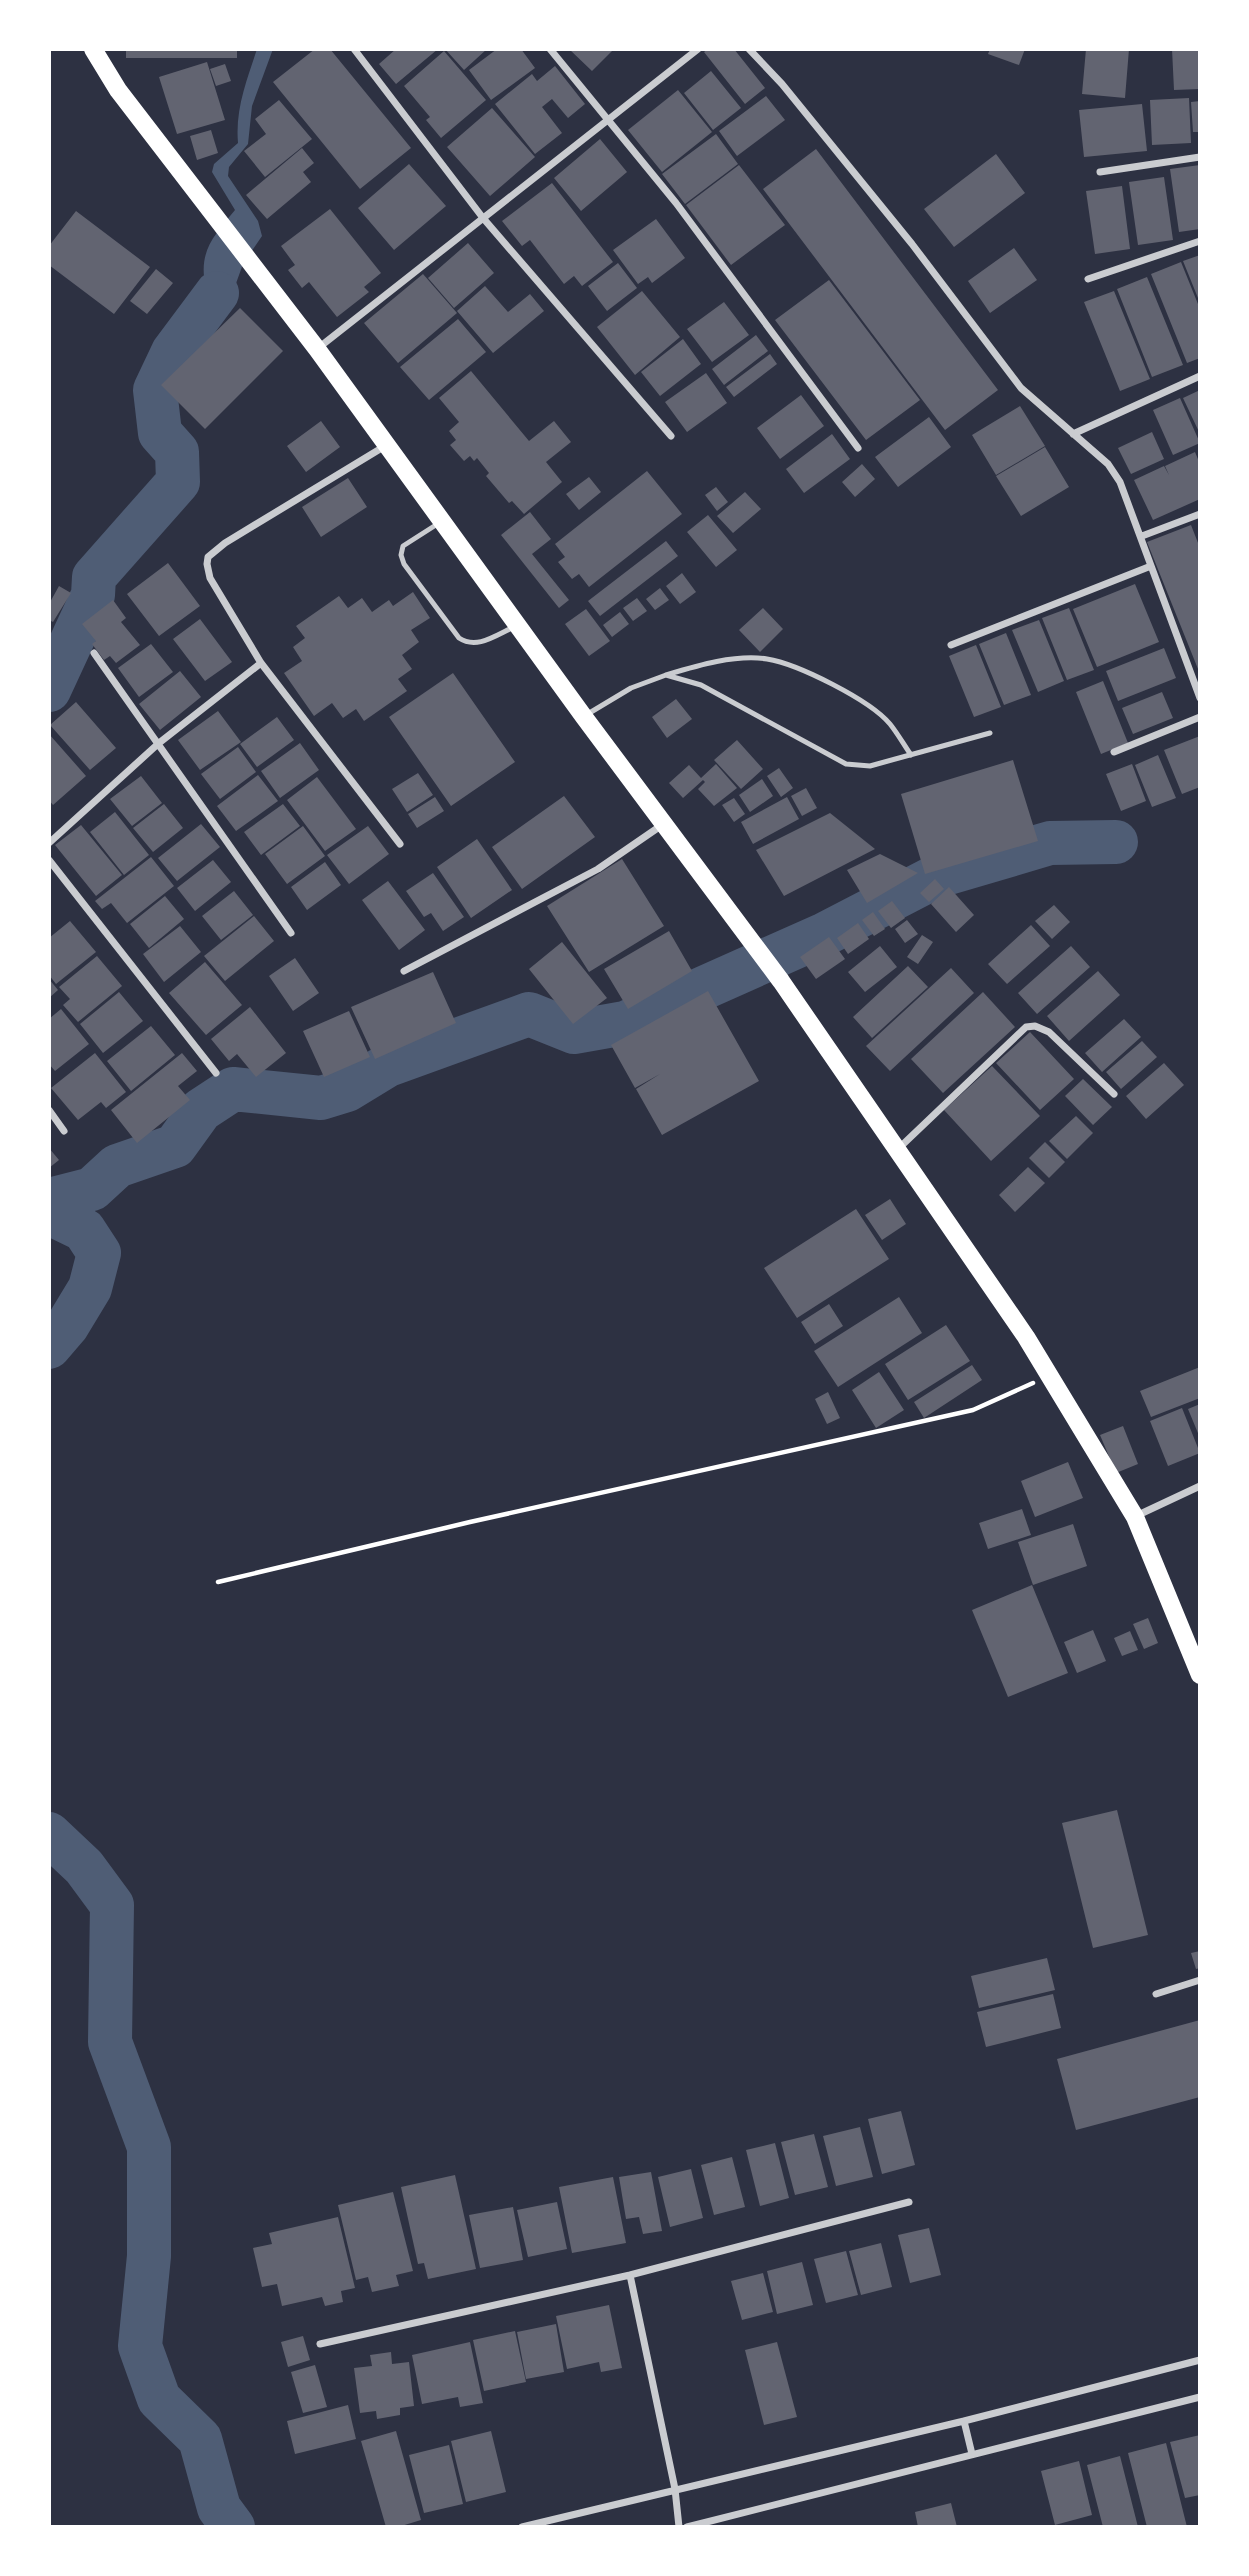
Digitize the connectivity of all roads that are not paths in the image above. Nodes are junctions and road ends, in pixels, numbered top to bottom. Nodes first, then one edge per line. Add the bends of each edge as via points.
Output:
1 (93, 49) edge
2 (354, 49) edge
3 (550, 49) edge
4 (698, 49) edge
5 (750, 49) edge
6 (607, 119) junction
7 (1200, 157) edge
8 (1100, 172) dead end
9 (483, 218) junction
10 (1200, 241) edge
11 (1088, 279) dead end
12 (317, 349) junction
13 (1200, 376) edge
14 (1073, 434) junction
15 (671, 436) dead end
16 (385, 445) junction
17 (858, 448) dead end
18 (1200, 514) edge
19 (440, 522) junction
20 (1142, 536) junction
21 (1151, 566) junction
22 (517, 626) junction
23 (951, 645) dead end
24 (94, 653) dead end
25 (261, 663) junction
26 (666, 675) junction
27 (1200, 698) edge
28 (584, 717) junction
29 (1200, 717) edge
30 (990, 733) dead end
31 (159, 743) junction
32 (1114, 752) dead end
33 (911, 755) junction
34 (665, 823) junction
35 (49, 843) edge
36 (400, 844) dead end
37 (49, 860) edge
38 (291, 933) dead end
39 (404, 971) dead end
40 (216, 1073) dead end
41 (1114, 1094) dead end
42 (49, 1110) edge
43 (64, 1131) dead end
44 (897, 1151) junction
45 (1200, 1486) edge
46 (1135, 1517) junction
47 (1200, 1675) edge
48 (1200, 1980) edge
49 (1156, 1994) dead end
50 (909, 2202) dead end
51 (630, 2275) junction
52 (320, 2344) dead end
53 (1200, 2360) edge
54 (1200, 2397) edge
55 (964, 2421) junction
56 (972, 2454) junction
57 (675, 2489) junction
58 (522, 2527) edge
59 (679, 2527) edge
60 (687, 2527) edge

1 - 12 main road via 118,90
2 - 9 street
3 - 6 street
4 - 6 street
5 - 14 street via 912,244 1021,388
6 - 9 street
6 - 17 street via 676,203
7 - 8 street
9 - 12 street
9 - 15 street
10 - 11 street
12 - 16 main road
13 - 14 street
14 - 20 street via 1108,464 1120,481
16 - 19 main road
16 - 25 street via 208,556 210,578
18 - 20 street
19 - 22 main road
19 - 22 lane via 403,546 404,564 468,644
20 - 21 street
21 - 23 street
21 - 27 street
22 - 28 main road
24 - 31 street
25 - 31 street
25 - 36 street
26 - 28 lane via 631,688
26 - 33 lane via 701,685 846,764 870,766
26 - 33 lane via 716,661 766,659 800,670 852,695 888,722
28 - 34 main road
29 - 32 street
30 - 33 lane
31 - 35 street
31 - 38 street
34 - 39 street via 598,869
34 - 44 main road
37 - 40 street
41 - 44 street via 1049,1032 1026,1027
42 - 43 street
44 - 46 main road via 1026,1337
45 - 46 street
46 - 47 main road
48 - 49 street
50 - 51 street
51 - 52 street
51 - 57 street
53 - 55 street
54 - 56 street
55 - 56 street
55 - 57 street
56 - 60 street
57 - 58 street
57 - 59 street

